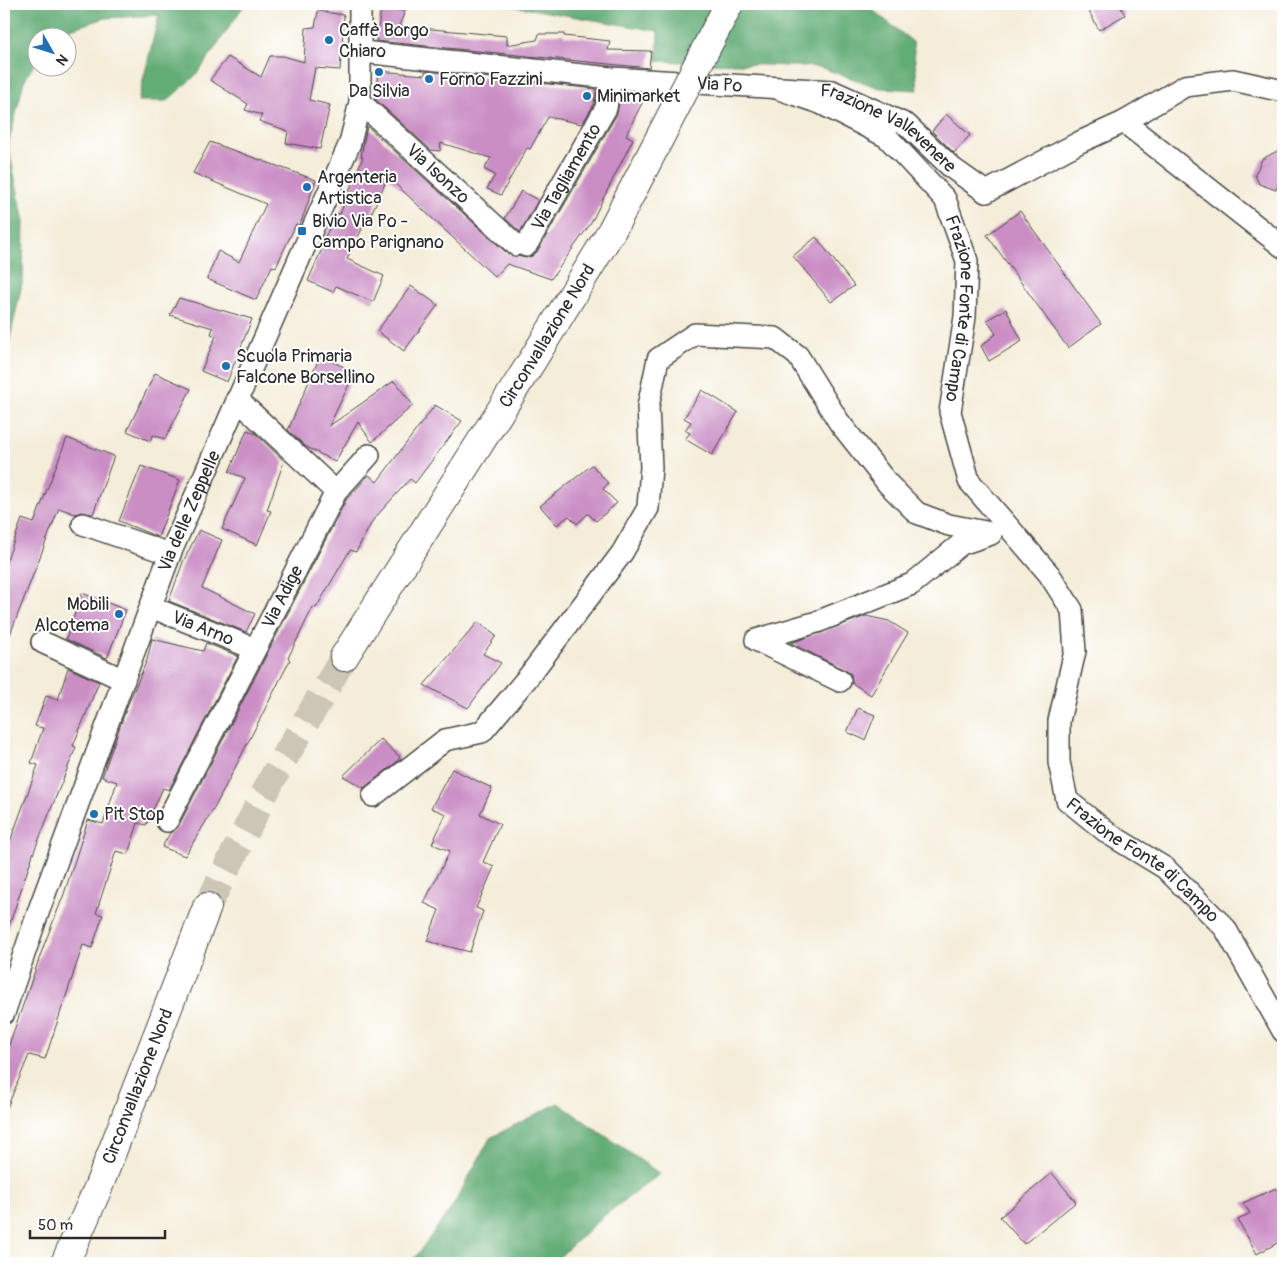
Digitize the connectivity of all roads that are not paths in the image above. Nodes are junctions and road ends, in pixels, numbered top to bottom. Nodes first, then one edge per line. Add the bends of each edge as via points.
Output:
1 (730, 4) edge
2 (360, 8) edge
3 (362, 52) junction
4 (611, 78) junction
5 (779, 89) junction
6 (1283, 91) edge
7 (360, 102) junction
8 (1124, 122) junction
9 (521, 246) joint
10 (1283, 246) edge
11 (237, 400) junction
12 (369, 455) dead end
13 (336, 492) junction
14 (83, 524) dead end
15 (990, 533) junction
16 (1022, 545) junction
17 (170, 554) junction
18 (151, 607) junction
19 (42, 642) dead end
20 (255, 649) junction
21 (344, 657) tunnel mouth
22 (124, 680) junction
23 (840, 681) dead end
24 (372, 796) dead end
25 (166, 821) dead end
26 (208, 908) tunnel mouth
27 (4, 1013) edge
28 (1283, 1030) edge
29 (65, 1263) edge

1 - 21 main road, Circonvallazione Nord, bridge via 612,230
2 - 3 street, Via delle Zeppelle
3 - 4 street, Via Po
3 - 7 street, Via delle Zeppelle
4 - 5 street, Via Po
4 - 9 street, Via Tagliamento via 606,108
5 - 8 street, Frazione Vallevenere via 832,91 907,125 952,168 986,192
5 - 16 street, Frazione Fonte di Campo via 820,103 887,137 945,199 967,261 965,317 950,412 969,481
6 - 8 street, Frazione Vallevenere via 1233,80 1185,86
7 - 9 street, Via Isonzo
7 - 11 street, Via delle Zeppelle via 350,143
8 - 10 street
11 - 13 street
11 - 17 street, Via delle Zeppelle
12 - 13 street, Via Adige
13 - 20 street, Via Adige
14 - 17 street
15 - 16 street
15 - 23 street via 961,544 912,584 817,622 756,640
15 - 24 street via 949,525 917,513 888,484 839,422 798,356 775,338 695,334 658,359 648,407 651,467 648,508 622,553 529,676 482,732 445,740
16 - 28 street, Frazione Fonte di Campo via 1049,574 1072,610 1075,651 1059,721 1059,762 1067,800 1109,834 1165,868 1225,928
17 - 18 street, Via delle Zeppelle
18 - 20 street, Via Arno
18 - 22 street, Via delle Zeppelle
19 - 22 street
20 - 25 street, Via Adige
22 - 27 street, Via delle Zeppelle
26 - 29 main road, Circonvallazione Nord via 98,1188

